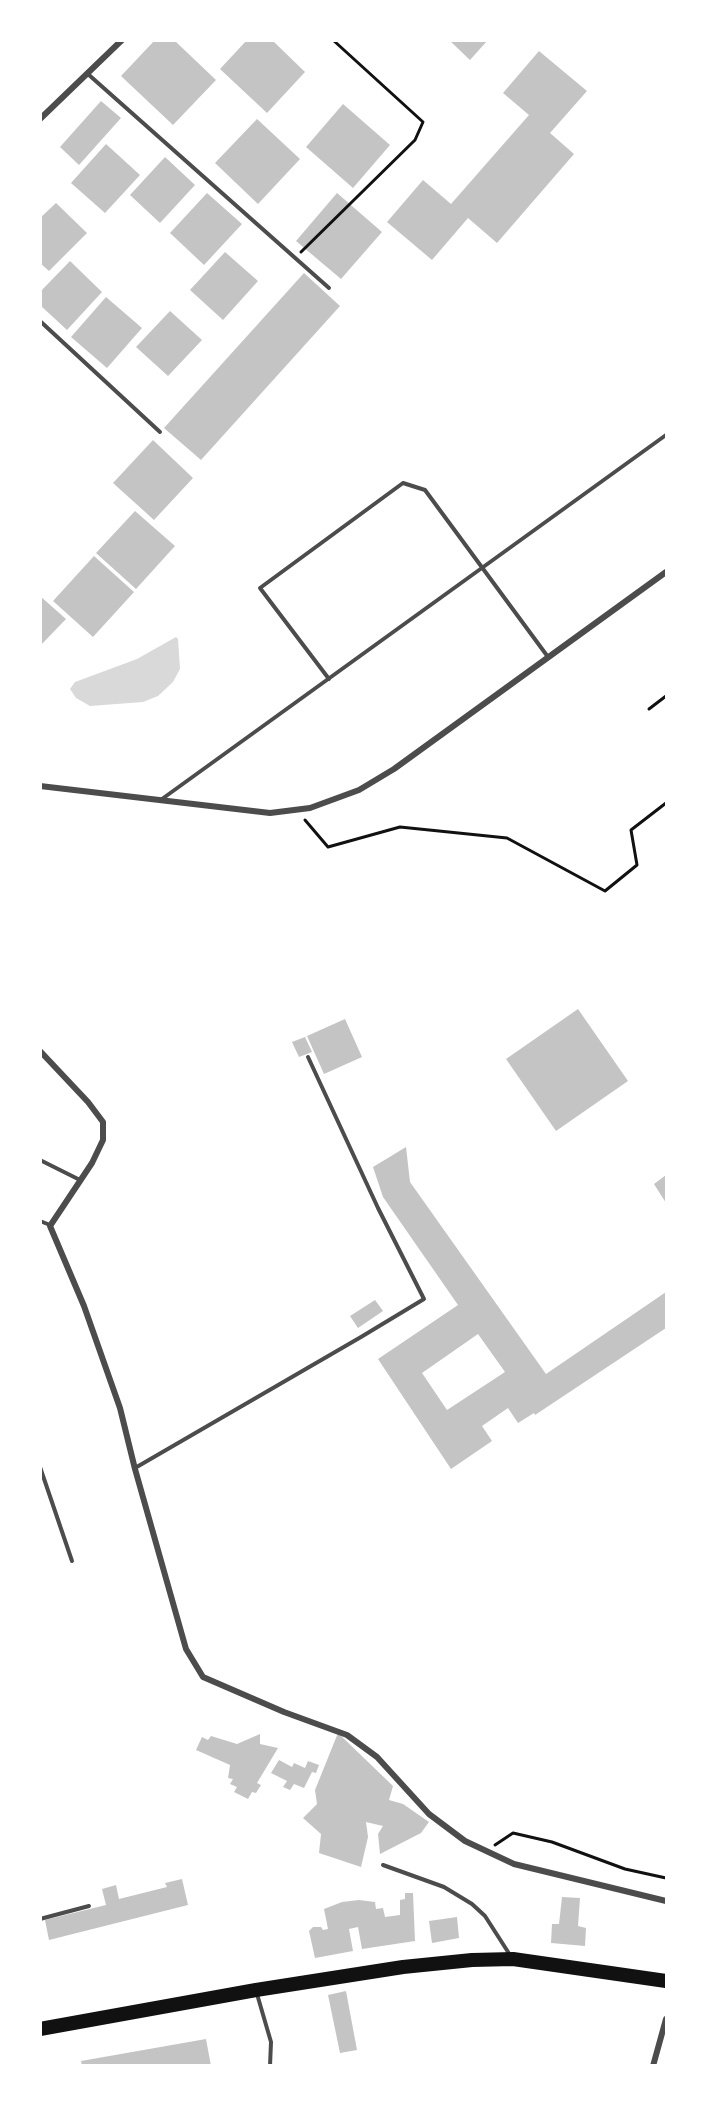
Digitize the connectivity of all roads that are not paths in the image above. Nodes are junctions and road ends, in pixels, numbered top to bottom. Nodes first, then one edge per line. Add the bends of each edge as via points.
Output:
1 (122, 40) edge
2 (88, 75) junction
3 (40, 120) edge
4 (329, 288) dead end
5 (40, 321) edge
6 (160, 432) dead end
7 (666, 435) edge
8 (482, 569) junction
9 (666, 572) edge
10 (549, 657) junction
11 (329, 679) junction
12 (40, 786) edge
13 (162, 800) junction
14 (40, 1051) edge
15 (308, 1058) dead end
16 (40, 1160) edge
17 (80, 1180) junction
18 (40, 1221) edge
19 (50, 1226) junction
20 (40, 1467) edge
21 (135, 1469) junction
22 (46, 1485) junction
23 (40, 1487) edge
24 (72, 1561) dead end
25 (383, 1865) dead end
26 (666, 1900) edge
27 (89, 1906) dead end
28 (40, 1919) edge
29 (513, 1959) junction
30 (666, 1981) edge
31 (256, 1990) junction
32 (666, 2019) edge
33 (40, 2029) edge
34 (270, 2066) edge
35 (652, 2066) edge

1 - 2 street
2 - 3 street
2 - 4 lane
5 - 6 lane
7 - 8 lane
8 - 10 lane
8 - 11 lane
8 - 11 lane via 425,490 403,483 260,588
9 - 10 street
10 - 13 street via 359,790 310,808 270,813
11 - 13 lane
12 - 13 street
14 - 17 street via 103,1122 103,1140
15 - 21 lane via 424,1299
16 - 17 lane
17 - 19 street
18 - 19 lane
19 - 21 street via 84,1306 120,1408
20 - 22 lane
21 - 26 street via 186,1649 203,1677 346,1735 376,1757 429,1814 465,1841 514,1864
22 - 23 lane
22 - 24 lane
25 - 29 lane via 444,1887 472,1904 486,1916
27 - 28 lane
29 - 30 main road
29 - 31 main road via 403,1966
31 - 33 main road
31 - 34 lane via 272,2042
32 - 35 street

